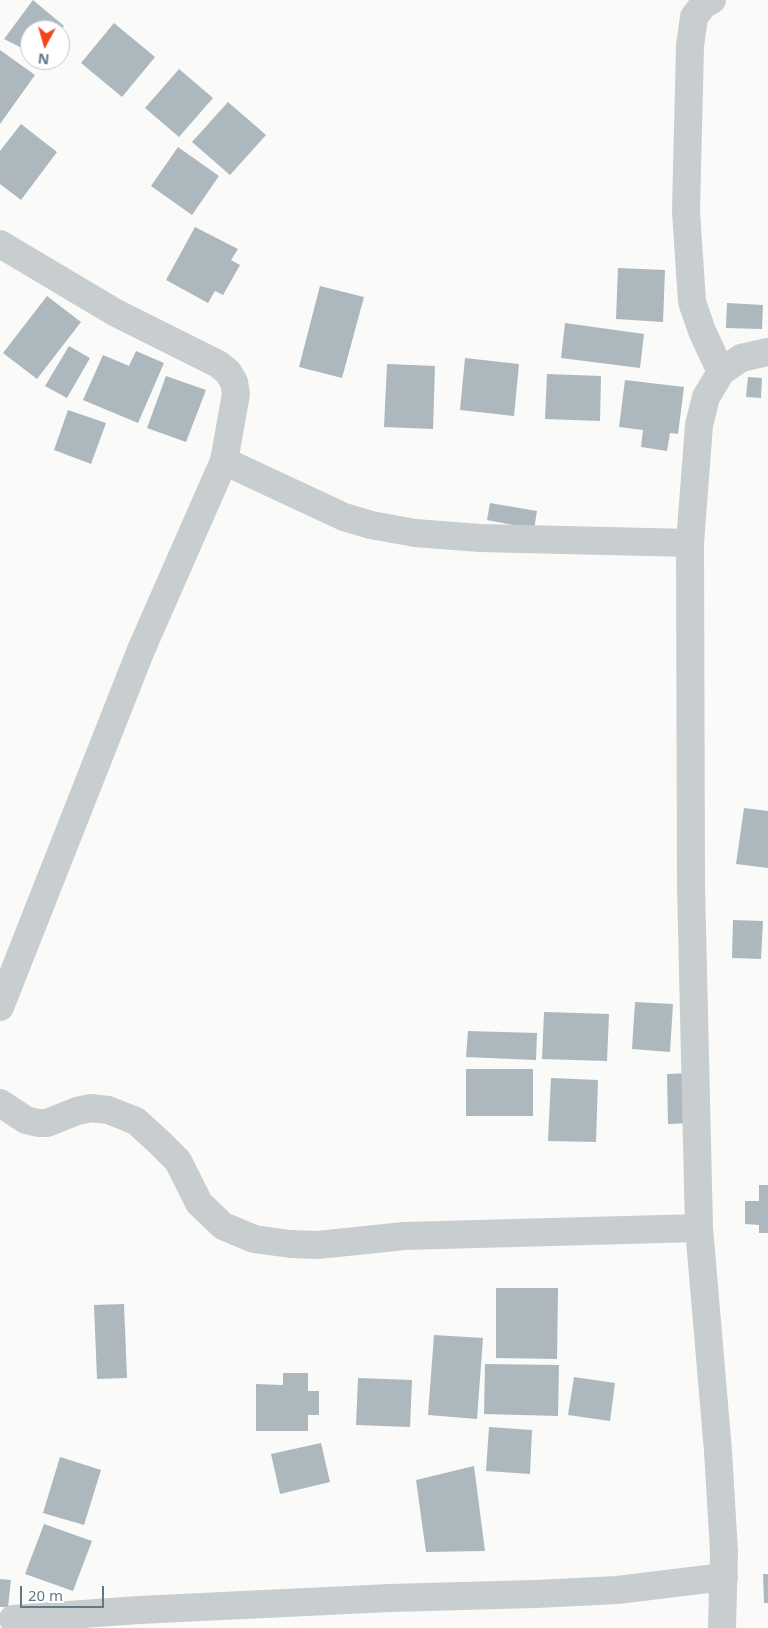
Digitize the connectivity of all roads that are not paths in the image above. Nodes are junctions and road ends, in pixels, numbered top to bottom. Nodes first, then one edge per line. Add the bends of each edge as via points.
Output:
1 (712, 0) edge
2 (0, 244) edge
3 (768, 352) edge
4 (721, 372) junction
5 (224, 461) junction
6 (690, 543) junction
7 (0, 1006) edge
8 (0, 1103) edge
9 (699, 1228) junction
10 (724, 1577) junction
11 (12, 1619) dead end
12 (722, 1628) edge

1 - 4 street via 703,5 694,18 690,46 686,211 692,302
2 - 5 street via 116,313 228,372 236,394
3 - 4 street via 741,358
4 - 6 street via 706,397 699,424
5 - 6 street via 344,517 371,526 480,538
5 - 7 street via 141,650
6 - 9 street via 691,914
8 - 9 street via 26,1120 38,1123 91,1108 136,1120 178,1161 199,1203 223,1226 254,1239 318,1245 404,1236
9 - 10 street via 718,1451
10 - 11 street via 617,1590 380,1598
10 - 12 street

